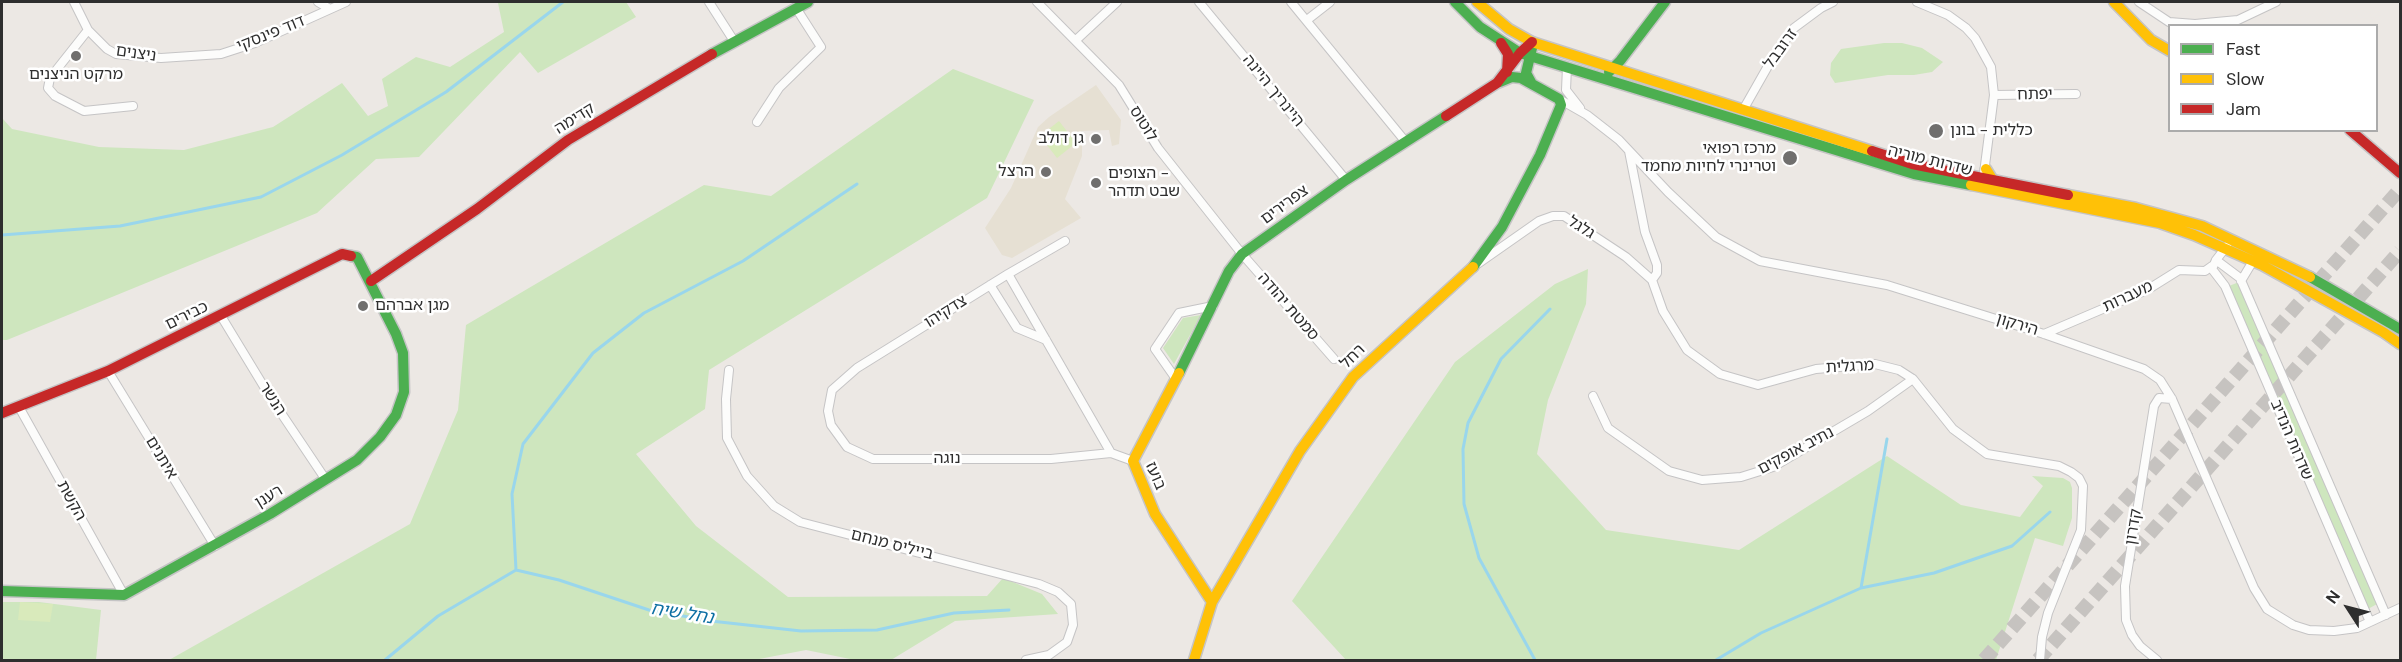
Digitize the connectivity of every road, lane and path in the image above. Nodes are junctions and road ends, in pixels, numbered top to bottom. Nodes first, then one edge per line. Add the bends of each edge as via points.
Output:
1 (74, 2) edge
2 (318, 2) edge
3 (346, 2) edge
4 (709, 2) edge
5 (808, 2) edge
6 (1037, 2) edge
7 (1117, 2) edge
8 (1200, 2) edge
9 (1291, 2) edge
10 (1330, 2) edge
11 (1455, 2) edge
12 (1477, 2) edge
13 (1665, 2) edge
14 (1833, 2) edge
15 (1917, 2) edge
16 (2114, 2) edge
17 (2139, 2) edge
18 (2276, 2) edge
19 (796, 8) junction
20 (330, 9) junction
21 (1306, 20) junction
22 (88, 30) junction
23 (1076, 40) junction
24 (734, 41) junction
25 (1501, 42) junction
26 (1532, 42) junction
27 (2168, 50) edge
28 (1525, 54) junction
29 (193, 57) joint
30 (1568, 67) junction
31 (1613, 69) junction
32 (1507, 72) junction
33 (1598, 76) junction
34 (1497, 83) junction
35 (1532, 84) junction
36 (2076, 94) dead end
37 (1994, 95) junction
38 (1559, 99) junction
39 (133, 106) dead end
40 (1743, 110) junction
41 (1587, 115) junction
42 (757, 122) dead end
43 (2352, 132) edge
44 (1405, 141) junction
45 (1629, 149) junction
46 (1986, 169) junction
47 (2400, 173) edge
48 (1980, 179) junction
49 (1346, 180) junction
50 (1994, 182) junction
51 (1963, 185) junction
52 (1065, 241) dead end
53 (2243, 244) junction
54 (2224, 249) junction
55 (1242, 254) junction
56 (2253, 261) junction
57 (2214, 263) junction
58 (1475, 265) junction
59 (1008, 274) junction
60 (1652, 280) junction
61 (371, 281) junction
62 (2241, 281) junction
63 (990, 285) junction
64 (1213, 306) junction
65 (221, 316) junction
66 (2400, 329) edge
67 (2044, 334) junction
68 (1046, 340) junction
69 (2400, 344) edge
70 (1334, 359) dead end
71 (729, 370) dead end
72 (108, 371) junction
73 (1176, 379) junction
74 (1913, 379) junction
75 (832, 390) joint
76 (1593, 396) dead end
77 (2172, 399) junction
78 (19, 407) junction
79 (2, 413) edge
80 (1111, 453) junction
81 (1133, 461) junction
82 (326, 480) junction
83 (215, 546) junction
84 (2, 591) edge
85 (124, 595) junction
86 (1212, 602) junction
87 (2400, 608) edge
88 (2382, 617) junction
89 (2370, 622) junction
90 (1026, 660) edge
91 (1194, 660) edge
92 (2040, 660) edge
93 (2157, 660) edge

1 - 22 street, ניצנים
2 - 20 street
3 - 20 street, דוד פינסקי
4 - 24 street
5 - 19 street, קדימה
6 - 23 street, לוטוס
7 - 23 street
8 - 49 street, היינריך היינה
9 - 21 street
10 - 21 street
11 - 25 street, שדרות מוריה
12 - 26 street, שדרות מוריה via 1509,29
13 - 31 street
14 - 40 street, זרובבל via 1794,28
15 - 37 street via 1948,15 1975,38 1991,67
16 - 27 street via 2151,40
17 - 18 street via 2169,22 2195,24 2238,20
19 - 24 street, קדימה
19 - 42 street via 821,47 779,88
20 - 29 street, דוד פינסקי via 255,43 221,54
21 - 44 street
22 - 29 street, ניצנים via 116,54
22 - 39 street via 50,78 48,88 84,111
23 - 55 street, לוטוס via 1119,85 1158,148
24 - 61 street, קדימה via 568,140 477,209
25 - 28 street, שדרות מוריה
25 - 32 street via 1508,54
26 - 28 street, צפרירים
26 - 31 street, שדרות מוריה
28 - 30 street, שדרות מוריה
28 - 32 street, צפרירים
28 - 35 street via 1526,74
30 - 33 street, שדרות מוריה
30 - 41 street via 1566,90
31 - 33 street
31 - 40 street, שדרות מוריה
32 - 34 street, צפרירים
33 - 51 street, שדרות מוריה via 1914,174
34 - 35 street via 1515,77
34 - 44 street, צפרירים
35 - 38 street
36 - 37 street, יפתח
37 - 46 street
38 - 41 street, הירקון
38 - 58 street, רחל via 1560,109 1540,154 1502,227
40 - 48 street, שדרות מוריה via 1912,164
41 - 45 street, הירקון
43 - 47 street
44 - 49 street, צפרירים
45 - 60 street, מרגלית via 1645,232 1657,265
45 - 67 street, הירקון via 1716,237 1760,261 1887,285
46 - 48 street
46 - 50 street
48 - 50 street, שדרות מוריה
48 - 51 street
49 - 55 street, צפרירים
50 - 53 street, שדרות מוריה via 2164,215
51 - 54 street, שדרות מוריה via 2160,223
52 - 59 street, צדקיהו
53 - 54 street via 2231,244
53 - 66 street, שדרות מוריה
54 - 56 street, שדרות מוריה
54 - 57 street
55 - 64 street, צפרירים via 1229,271
55 - 70 street, סמטת יהודה
56 - 62 street
56 - 69 street, שדרות מוריה
57 - 62 street, שדרות הנדיב via 2236,273
57 - 67 street, מעברות via 2205,271 2179,270 2147,290
57 - 89 street, שדרות הנדיב
58 - 60 street, גלגל via 1539,221 1558,216 1570,219 1626,257
58 - 86 street, רחל via 1353,377 1300,450
59 - 63 street, צדקיהו
59 - 68 street
60 - 74 street, מרגלית via 1663,311 1687,350 1720,374 1758,385 1816,369 1875,364 1899,370
61 - 65 street, כבירים via 357,257 342,254
61 - 82 street, רענן via 403,353 404,392 396,416 381,437 357,460
62 - 88 street, שדרות הנדיב
63 - 68 street via 1017,328
63 - 75 street, צדקיהו via 856,368
64 - 73 street, צפרירים
64 - 73 street via 1179,313 1155,349
65 - 72 street, כבירים
65 - 82 street, הנשר
67 - 77 street, הירקון via 2144,369 2160,380
68 - 80 street
71 - 90 street, בייליס מנחם via 727,438 747,476 774,506 800,522 1039,584 1058,592 1071,604 1073,625 1067,642 1049,655
72 - 78 street, כבירים
72 - 83 street, איתנים
73 - 81 street, צפרירים
74 - 76 street, נתיב אופקים via 1868,411 1773,467 1741,477 1702,480 1669,471 1608,428
74 - 92 street, מרגלית via 1953,429 1987,454 2059,466 2071,472 2083,486 2081,530 2048,613
75 - 80 street, נוגה via 828,411 831,425 847,447 873,459 1051,459
77 - 89 street, הירקון via 2254,588 2267,609 2309,630 2334,631
77 - 93 street, קדרון via 2159,398 2154,406 2125,586 2126,620 2132,635
78 - 79 street, כבירים
78 - 85 street, הקשת
80 - 81 street, בועז
81 - 86 street, בועז via 1155,514
82 - 83 street, רענן
83 - 85 street, רענן
84 - 85 street
86 - 91 street, רחל
87 - 88 street, הירקון
88 - 89 street, הירקון

